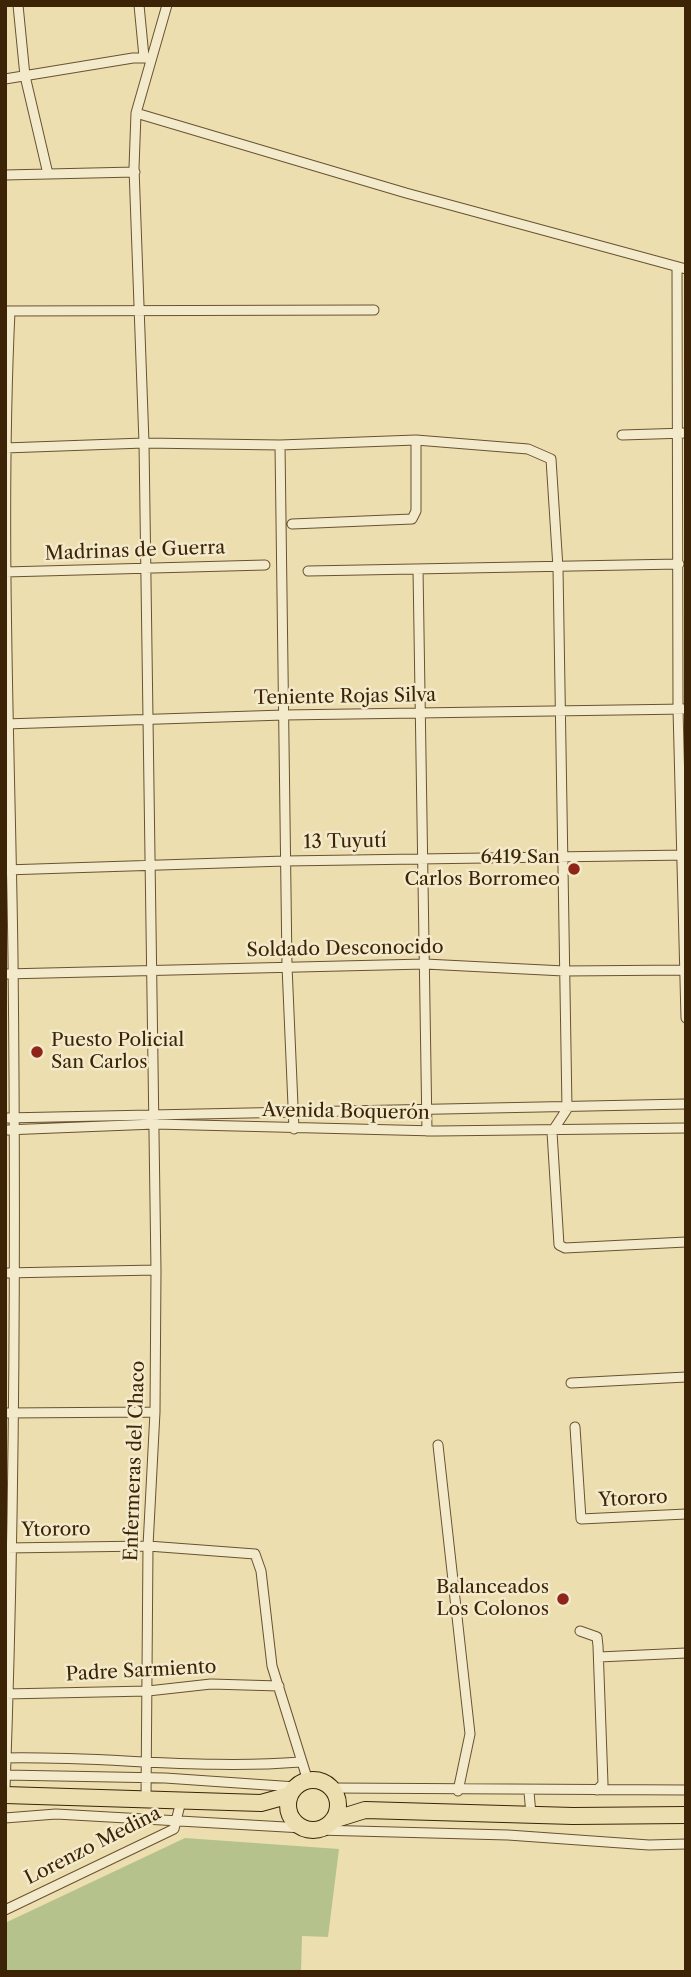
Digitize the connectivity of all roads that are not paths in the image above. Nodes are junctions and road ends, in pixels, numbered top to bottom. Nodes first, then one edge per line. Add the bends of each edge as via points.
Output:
1 (18, 5) edge
2 (139, 5) edge
3 (167, 5) edge
4 (147, 57) junction
5 (25, 76) junction
6 (5, 79) edge
7 (136, 113) junction
8 (135, 172) junction
9 (5, 174) edge
10 (48, 174) junction
11 (682, 268) edge
12 (140, 310) junction
13 (374, 310) dead end
14 (8, 311) edge
15 (682, 434) edge
16 (622, 435) dead end
17 (416, 440) junction
18 (144, 443) junction
19 (280, 445) junction
20 (6, 448) edge
21 (292, 524) dead end
22 (265, 565) dead end
23 (679, 565) junction
24 (558, 568) junction
25 (145, 569) junction
26 (418, 569) junction
27 (308, 571) dead end
28 (6, 572) edge
29 (682, 709) edge
30 (559, 711) junction
31 (422, 712) junction
32 (284, 715) junction
33 (148, 720) junction
34 (6, 724) edge
35 (684, 855) edge
36 (562, 856) junction
37 (422, 859) junction
38 (285, 861) junction
39 (148, 864) junction
40 (8, 870) edge
41 (425, 964) junction
42 (287, 966) junction
43 (151, 970) junction
44 (684, 970) edge
45 (564, 971) junction
46 (9, 974) edge
47 (686, 1018) edge
48 (686, 1104) edge
49 (567, 1109) junction
50 (427, 1110) junction
51 (293, 1111) junction
52 (155, 1114) junction
53 (9, 1118) edge
54 (155, 1124) junction
55 (686, 1128) edge
56 (294, 1129) junction
57 (9, 1130) edge
58 (427, 1131) junction
59 (552, 1132) junction
60 (686, 1242) edge
61 (156, 1270) junction
62 (10, 1273) edge
63 (686, 1377) edge
64 (571, 1383) dead end
65 (155, 1412) junction
66 (9, 1413) edge
67 (575, 1427) dead end
68 (438, 1445) dead end
69 (686, 1514) edge
70 (148, 1546) junction
71 (8, 1548) edge
72 (580, 1631) dead end
73 (686, 1653) edge
74 (599, 1657) junction
75 (279, 1686) junction
76 (148, 1691) junction
77 (7, 1694) edge
78 (6, 1758) edge
79 (300, 1762) junction
80 (146, 1764) junction
81 (6, 1775) edge
82 (146, 1778) junction
83 (298, 1787) junction
84 (5, 1789) edge
85 (333, 1790) junction
86 (597, 1790) junction
87 (686, 1790) edge
88 (457, 1791) junction
89 (529, 1792) junction
90 (5, 1795) edge
91 (146, 1799) junction
92 (181, 1801) junction
93 (261, 1803) junction
94 (365, 1810) junction
95 (531, 1814) junction
96 (686, 1815) edge
97 (5, 1818) edge
98 (333, 1820) junction
99 (176, 1821) junction
100 (305, 1827) junction
101 (686, 1844) edge
102 (5, 1910) edge

1 - 5 street
2 - 4 street
3 - 4 street, Enfermeras del Chaco
4 - 5 street
4 - 7 street, Enfermeras del Chaco
5 - 6 street
5 - 10 street
7 - 8 street, Enfermeras del Chaco
7 - 11 street
8 - 10 street
8 - 12 street, Enfermeras del Chaco
9 - 10 street
11 - 15 street
12 - 13 street
12 - 14 street
12 - 18 street, Enfermeras del Chaco
14 - 20 street
15 - 16 street
15 - 23 street
17 - 19 street
17 - 21 street via 412,519
17 - 24 street via 528,449 551,459
18 - 19 street
18 - 20 street
18 - 25 street, Enfermeras del Chaco
19 - 32 street
20 - 28 street
22 - 25 street, Madrinas de Guerra
23 - 24 street
23 - 29 street
24 - 26 street
24 - 30 street
25 - 28 street, Madrinas de Guerra
25 - 33 street, Enfermeras del Chaco
26 - 27 street
26 - 31 street
28 - 34 street
29 - 30 street, Teniente Rojas Silva
29 - 35 street
30 - 31 street, Teniente Rojas Silva
30 - 36 street
31 - 32 street, Teniente Rojas Silva
31 - 37 street
32 - 33 street, Teniente Rojas Silva
32 - 38 street
33 - 34 street, Teniente Rojas Silva
33 - 39 street, Enfermeras del Chaco
34 - 40 street
35 - 36 street, 13 Tuyutí
35 - 44 street
36 - 37 street, 13 Tuyutí
36 - 45 street
37 - 38 street, 13 Tuyutí
37 - 41 street
38 - 39 street, 13 Tuyutí
38 - 42 street
39 - 40 street, 13 Tuyutí
39 - 43 street, Enfermeras del Chaco
40 - 46 street
41 - 42 street, Soldado Desconocido
41 - 45 street, Soldado Desconocido
41 - 50 street
42 - 43 street, Soldado Desconocido
42 - 51 street
43 - 46 street, Soldado Desconocido
43 - 52 street, Enfermeras del Chaco
44 - 45 street, Soldado Desconocido
44 - 47 street
45 - 49 street
46 - 53 street
48 - 49 street, Avenida Boquerón
49 - 50 street, Avenida Boquerón
49 - 59 street
50 - 51 street, Avenida Boquerón
50 - 58 street
51 - 52 street, Avenida Boquerón
51 - 56 street
52 - 53 street, Avenida Boquerón
52 - 54 street, Enfermeras del Chaco
53 - 57 street
54 - 56 street, Avenida Boquerón
54 - 57 street, Avenida Boquerón
54 - 61 street, Enfermeras del Chaco
55 - 59 street, Avenida Boquerón
56 - 58 street, Avenida Boquerón
57 - 62 street
58 - 59 street, Avenida Boquerón
59 - 60 street via 559,1245
61 - 62 street
61 - 65 street, Enfermeras del Chaco
62 - 66 street
63 - 64 street
65 - 66 street
65 - 70 street, Enfermeras del Chaco
66 - 71 street
67 - 69 street, Ytororo via 582,1519
68 - 88 street via 470,1734
70 - 71 street, Ytororo
70 - 75 street, Ytororo via 255,1554
70 - 76 street, Enfermeras del Chaco
71 - 77 street
72 - 74 street via 597,1637
73 - 74 street
74 - 86 street via 603,1784
75 - 76 street, Padre Sarmiento via 211,1684
75 - 79 street
76 - 77 street, Padre Sarmiento
76 - 80 street, Enfermeras del Chaco
77 - 78 street
78 - 80 street
78 - 81 street
79 - 80 street via 245,1767 205,1762
79 - 83 street
80 - 82 street, Enfermeras del Chaco
81 - 82 street
81 - 84 street
82 - 83 street
82 - 91 street, Enfermeras del Chaco
83 - 85 highway via 319,1781
83 - 93 highway
83 - 100 highway via 288,1809
85 - 88 street
85 - 94 highway
85 - 98 highway via 338,1806
86 - 87 street
86 - 89 street
88 - 89 street
89 - 95 street
90 - 91 highway
91 - 92 highway
92 - 93 highway
92 - 99 street, Lorenzo Medina
93 - 100 highway
94 - 95 highway
94 - 98 highway
95 - 96 highway
97 - 99 street via 56,1814
98 - 100 highway
99 - 100 street
99 - 102 street, Lorenzo Medina via 174,1829
100 - 101 street

